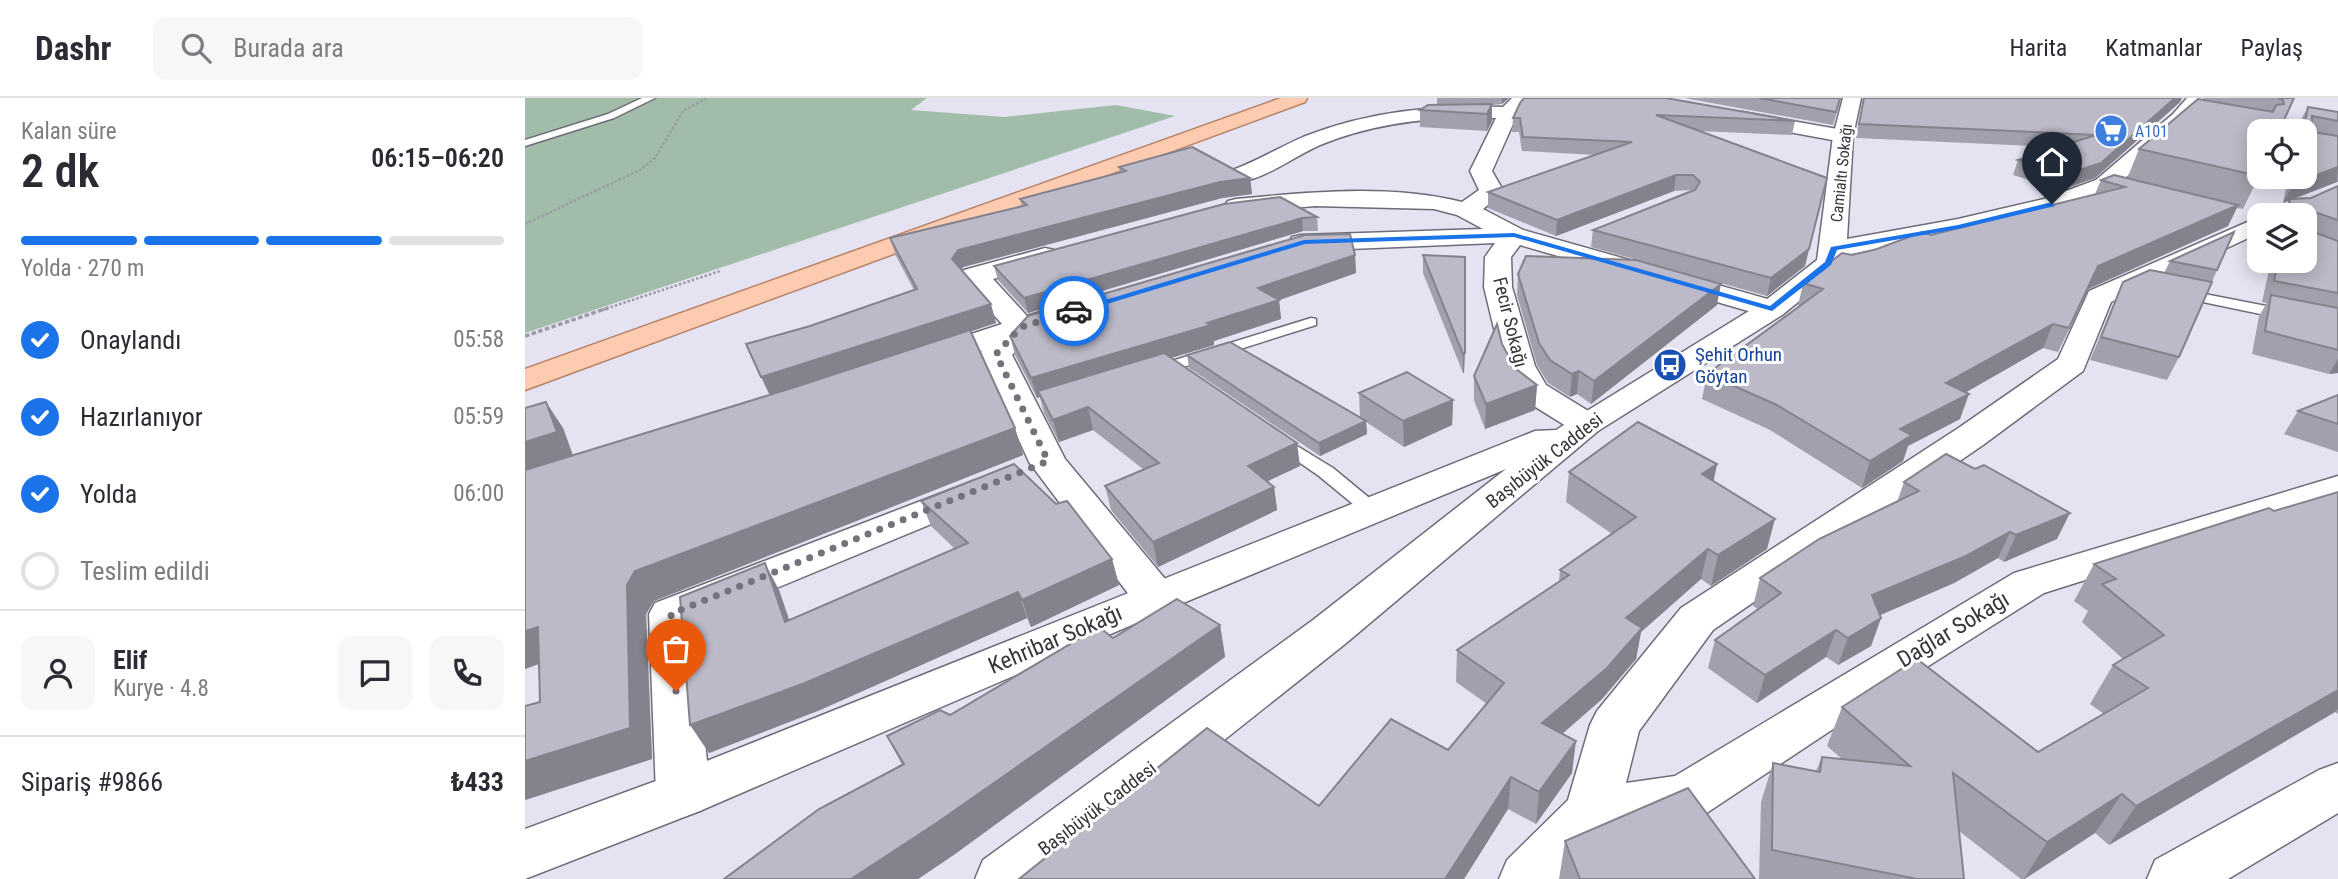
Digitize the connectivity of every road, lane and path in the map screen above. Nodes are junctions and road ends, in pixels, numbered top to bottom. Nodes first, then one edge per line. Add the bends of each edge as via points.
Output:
1 (650, 98) edge
2 (707, 98) edge
3 (1255, 98) edge
4 (1298, 98) edge
5 (1852, 98) edge
6 (2197, 98) edge
7 (1515, 105) edge
8 (1724, 114) edge
9 (2180, 118) junction
10 (2206, 123) edge
11 (1843, 136) junction
12 (525, 143) edge
13 (1238, 176) edge
14 (2104, 185) junction
15 (2130, 191) edge
16 (1466, 210) junction
17 (1211, 211) edge
18 (2220, 213) edge
19 (2247, 220) edge
20 (525, 224) edge
21 (2247, 230) edge
22 (1597, 232) edge
23 (1514, 235) junction
24 (1559, 247) junction
25 (1833, 249) junction
26 (1067, 250) edge
27 (1278, 250) edge
28 (2150, 287) junction
29 (1098, 304) edge
30 (1772, 309) junction
31 (1311, 322) dead end
32 (2338, 325) edge
33 (1021, 327) junction
34 (557, 342) dead end
35 (906, 366) edge
36 (1171, 366) junction
37 (1134, 377) edge
38 (525, 380) edge
39 (1191, 380) edge
40 (1586, 424) junction
41 (1264, 430) edge
42 (1048, 461) junction
43 (2338, 488) edge
44 (1372, 510) junction
45 (1155, 597) junction
46 (2338, 786) edge
47 (683, 794) junction
48 (1592, 812) junction
49 (525, 855) edge
50 (1004, 879) edge
51 (1528, 879) edge
52 (2176, 879) edge

1 - 12 lane via 611,116
2 - 20 path via 683,111 655,158 640,170
3 - 34 main road
4 - 38 main road
5 - 11 street, Camialtı Sokağı
6 - 9 street
7 - 13 street via 1413,112 1310,142
7 - 16 street via 1481,171 1492,192
8 - 11 street
9 - 10 street
9 - 14 street
11 - 25 street, Camialtı Sokağı
14 - 15 street
14 - 25 street via 2052,204 1958,227
16 - 17 street via 1434,202 1315,200 1272,201
16 - 23 street
18 - 19 street
21 - 28 street
22 - 24 street
23 - 24 street
23 - 27 street via 1304,242
23 - 40 street, Fecir Sokağı via 1498,257 1498,287 1519,366 1533,391
24 - 30 street
25 - 30 street, Başıbüyük Caddesi via 1829,263
26 - 33 street via 974,276
28 - 32 lane
28 - 48 street via 2099,297 2072,363 1697,620 1615,725
29 - 33 street
30 - 40 street, Başıbüyük Caddesi
31 - 36 lane
33 - 35 street
33 - 42 street via 996,354 1029,409
36 - 37 lane
36 - 39 lane
40 - 44 street, Kehribar Sokağı
40 - 50 street, Başıbüyük Caddesi via 1329,632
41 - 44 lane via 1327,472
42 - 45 street
42 - 47 street via 671,614
43 - 48 street, Dağlar Sokağı via 2029,583 1686,798
44 - 45 street, Kehribar Sokağı
45 - 47 street, Kehribar Sokağı
46 - 52 street
47 - 49 street, Kehribar Sokağı
48 - 51 street

